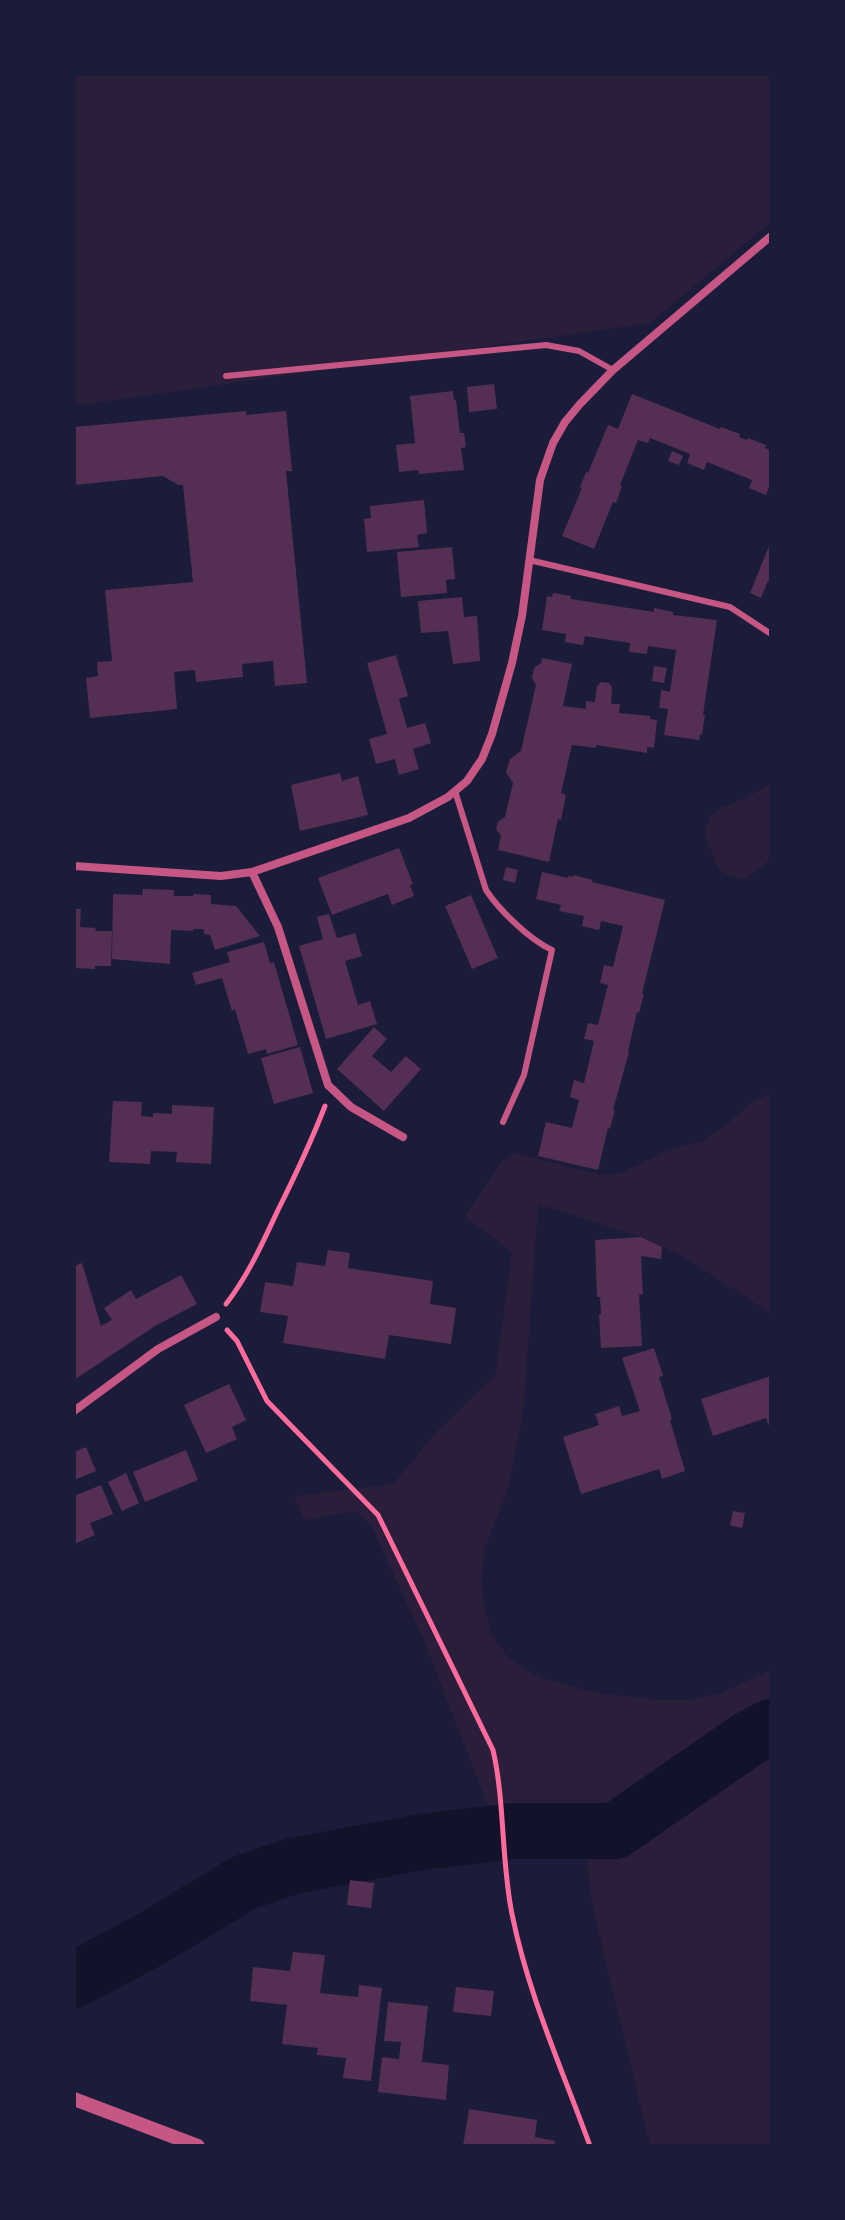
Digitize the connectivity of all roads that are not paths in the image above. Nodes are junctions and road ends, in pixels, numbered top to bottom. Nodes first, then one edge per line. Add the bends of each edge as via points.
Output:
1 (771, 236) edge
2 (613, 370) junction
3 (226, 376) dead end
4 (529, 560) junction
5 (771, 634) edge
6 (455, 791) junction
7 (74, 866) edge
8 (252, 872) junction
9 (503, 1122) dead end
10 (403, 1137) dead end
11 (216, 1317) road end
12 (74, 1411) edge
13 (74, 2099) edge
14 (198, 2146) edge

1 - 2 street
2 - 3 lane via 579,351 546,345
2 - 4 street via 565,422 553,443 540,480
4 - 5 lane via 730,607
4 - 6 street via 505,693 482,759
6 - 8 street via 409,818
6 - 9 lane via 486,890 536,941 552,950 524,1075
7 - 8 street via 207,876
8 - 10 street via 278,927 331,1090
11 - 12 street via 158,1349
13 - 14 street

